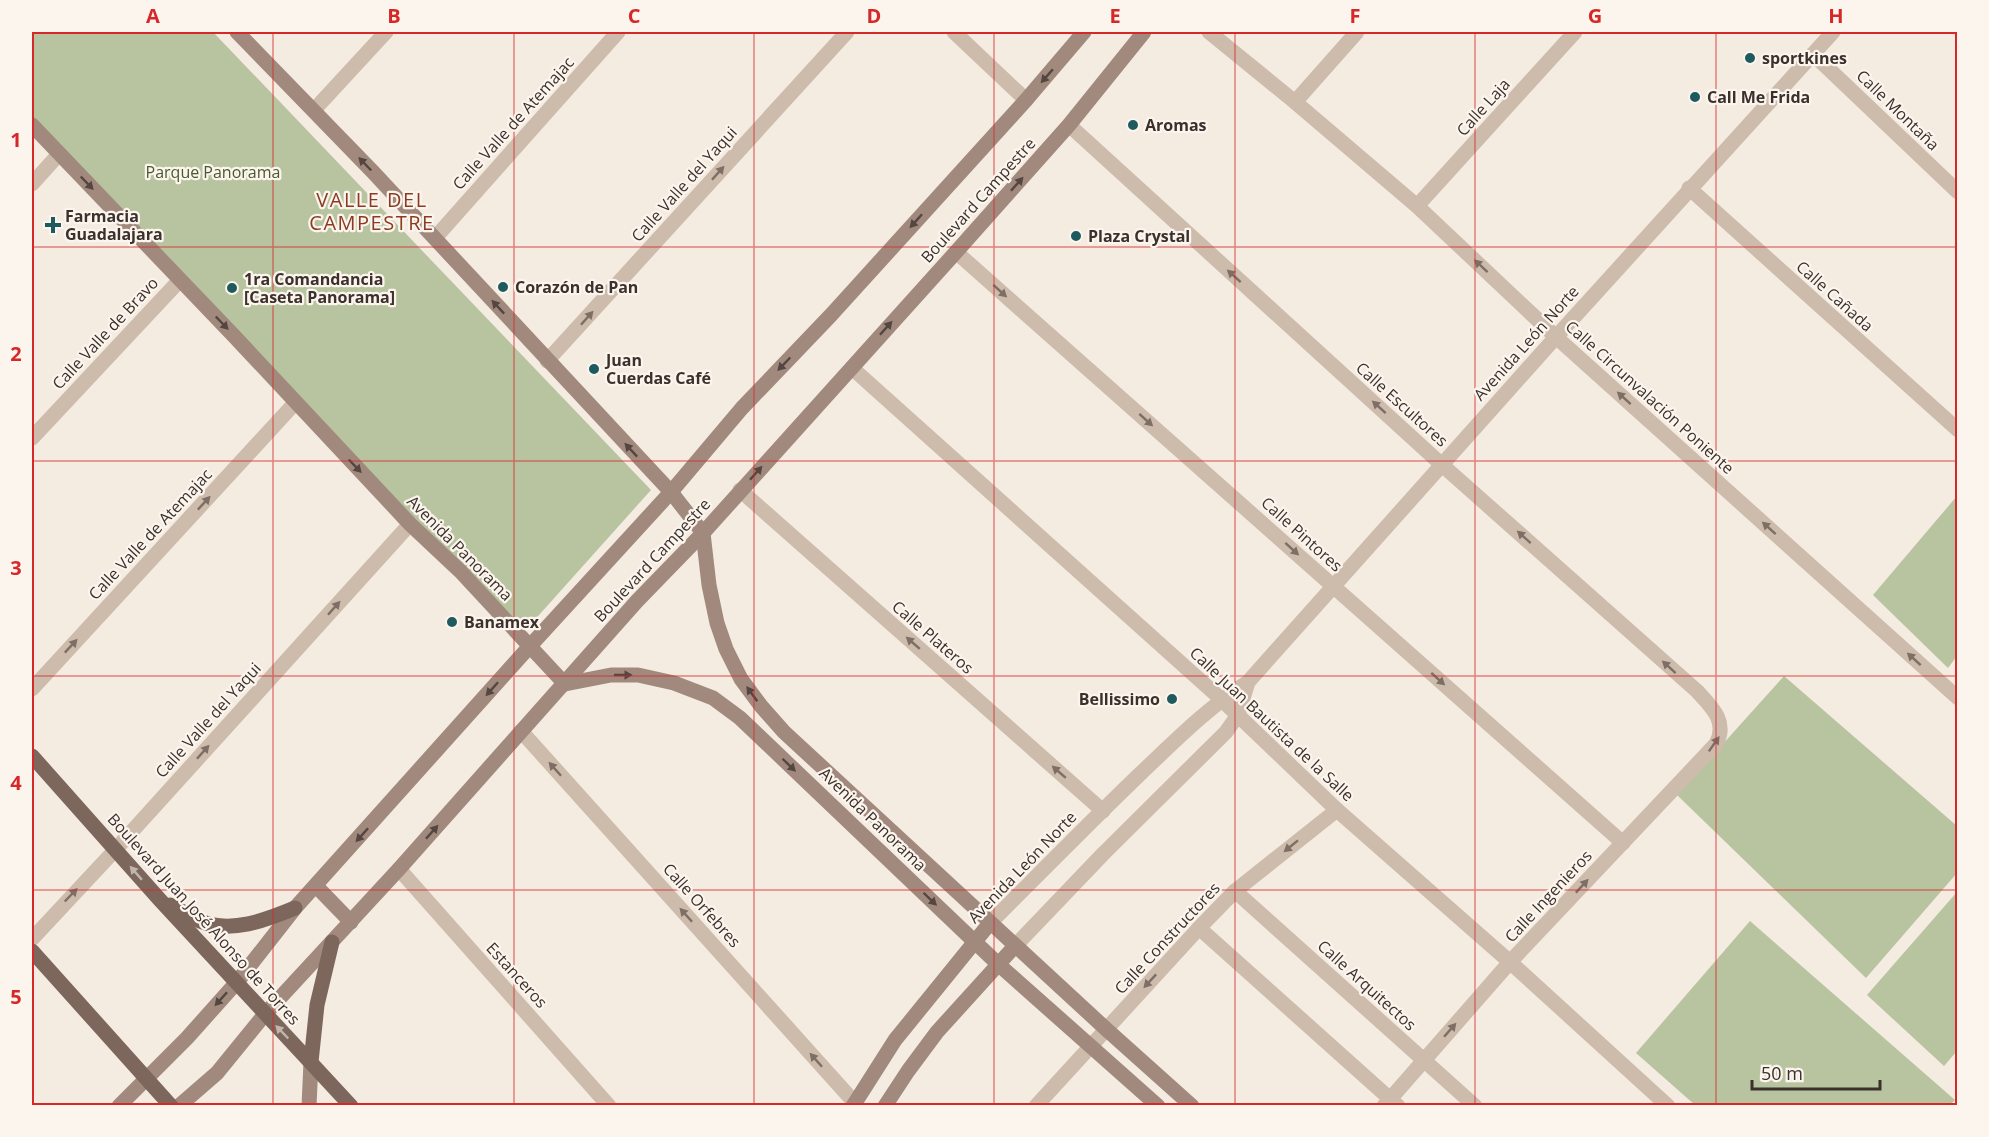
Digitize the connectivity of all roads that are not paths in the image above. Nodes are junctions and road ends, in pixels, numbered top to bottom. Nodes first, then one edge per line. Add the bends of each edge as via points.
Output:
1 (237, 32) edge
2 (386, 32) edge
3 (618, 32) edge
4 (848, 32) edge
5 (954, 32) edge
6 (1084, 32) edge
7 (1144, 32) edge
8 (1209, 32) edge
9 (1357, 32) edge
10 (1575, 32) edge
11 (1833, 32) edge
12 (1813, 54) junction
13 (1026, 100) junction
14 (1295, 102) junction
15 (314, 111) junction
16 (32, 125) edge
17 (1069, 125) junction
18 (59, 154) junction
19 (32, 184) edge
20 (1689, 188) junction
21 (1958, 192) edge
22 (1417, 206) junction
23 (435, 238) junction
24 (956, 252) junction
25 (180, 280) junction
26 (1556, 337) junction
27 (547, 361) junction
28 (852, 368) junction
29 (295, 403) junction
30 (1958, 430) edge
31 (32, 438) edge
32 (1442, 464) junction
33 (740, 490) junction
34 (671, 492) junction
35 (410, 524) junction
36 (703, 533) junction
37 (1335, 587) junction
38 (530, 646) junction
39 (1248, 682) junction
40 (565, 684) junction
41 (32, 689) edge
42 (1958, 698) edge
43 (1221, 699) junction
44 (1712, 706) joint
45 (1238, 715) junction
46 (522, 731) junction
47 (32, 756) edge
48 (1337, 810) junction
49 (1103, 811) junction
50 (1623, 843) junction
51 (116, 849) junction
52 (399, 869) junction
53 (316, 886) junction
54 (1235, 891) junction
55 (160, 900) junction
56 (295, 908) junction
57 (351, 922) junction
58 (990, 923) junction
59 (1198, 928) junction
60 (32, 939) edge
61 (332, 942) junction
62 (975, 942) junction
63 (1015, 946) junction
64 (32, 951) edge
65 (1510, 962) junction
66 (998, 964) junction
67 (237, 982) junction
68 (265, 1014) junction
69 (1106, 1029) junction
70 (1092, 1046) junction
71 (1424, 1060) junction
72 (311, 1062) junction
73 (146, 1077) junction
74 (1391, 1103) edge
75 (854, 1104) edge
76 (119, 1106) edge
77 (171, 1106) edge
78 (179, 1106) edge
79 (309, 1106) edge
80 (351, 1106) edge
81 (609, 1106) edge
82 (885, 1106) edge
83 (1036, 1106) edge
84 (1158, 1106) edge
85 (1191, 1106) edge
86 (1475, 1106) edge
87 (1668, 1106) edge

1 - 15 street
2 - 15 street
3 - 23 street, Calle Valle de Atemajac
27 -> 4 street, Calle Valle del Yaqui
5 - 13 street
6 -> 13 street, Boulevard Campestre
7 - 17 street, Boulevard Campestre
8 - 14 street, Calle Circunvalación Poniente
9 - 14 street
10 - 22 street, Calle Laja
11 - 12 street, Avenida León Norte
12 - 20 street, Avenida León Norte
12 - 21 street, Calle Montaña
13 -> 34 street, Boulevard Campestre via 742,408
14 - 22 street, Calle Circunvalación Poniente
23 -> 15 street
16 - 18 street, Avenida Panorama
24 -> 17 street, Boulevard Campestre
32 -> 17 street, Calle Escultores
18 - 19 street
18 -> 25 street, Avenida Panorama
20 - 26 street, Avenida León Norte
20 - 30 street, Calle Cañada
26 -> 22 street, Calle Circunvalación Poniente
27 -> 23 street
28 -> 24 street, Boulevard Campestre
24 -> 37 street, Calle Pintores
25 -> 29 street, Avenida Panorama
25 - 31 street, Calle Valle de Bravo
26 - 32 street, Avenida León Norte
42 -> 26 street, Calle Circunvalación Poniente
34 -> 27 street
33 -> 28 street, Boulevard Campestre
28 - 43 street, Calle Juan Bautista de la Salle
29 -> 35 street, Avenida Panorama
41 -> 29 street, Calle Valle de Atemajac
32 - 37 street, Avenida León Norte
44 -> 32 street, Calle Escultores
33 - 36 street, Boulevard Campestre
49 -> 33 street, Calle Plateros
34 - 36 street
34 - 38 street, Boulevard Campestre
35 - 38 street, Avenida Panorama
51 -> 35 street, Calle Valle del Yaqui
36 - 40 street, Boulevard Campestre
58 -> 36 street, Avenida Panorama via 784,732 741,679 717,623
37 - 39 street, Avenida León Norte
37 -> 50 street, Calle Pintores
38 - 40 street, Avenida Panorama
38 -> 53 street, Boulevard Campestre
39 - 43 street, Avenida León Norte
39 - 45 street, Avenida León Norte
40 - 46 street, Boulevard Campestre
40 -> 62 street, Avenida Panorama via 611,675 638,675 674,682 713,698 740,718
43 - 45 street, Calle Juan Bautista de la Salle
43 - 49 street, Avenida León Norte
50 -> 44 street, Calle Ingenieros via 1716,744 1721,728
45 - 48 street, Calle Juan Bautista de la Salle
45 - 63 street, Avenida León Norte via 1226,732
52 -> 46 street, Boulevard Campestre
75 -> 46 street, Calle Orfebres
47 - 51 main road, Boulevard Juan José Alonso de Torres
48 -> 54 street, Calle Constructores
48 - 65 street, Calle Juan Bautista de la Salle
49 - 58 street, Avenida León Norte
65 -> 50 street, Calle Ingenieros
55 -> 51 main road, Boulevard Juan José Alonso de Torres
60 -> 51 street, Calle Valle del Yaqui
52 - 57 street, Boulevard Campestre
52 - 81 street, Estanceros
53 - 56 street, Boulevard Campestre
53 - 57 street
54 - 59 street, Calle Constructores
54 - 71 street, Calle Arquitectos
55 - 56 main road via 202,922 221,925 247,925
55 - 67 main road, Boulevard Juan José Alonso de Torres
56 - 67 street, Boulevard Campestre
57 - 61 street, Boulevard Campestre
58 - 62 street, Avenida León Norte
58 - 63 street, Avenida Panorama
59 -> 69 street, Calle Constructores
59 - 74 street
61 - 68 street, Boulevard Campestre
61 - 72 main road via 317,1005
62 - 66 street, Avenida Panorama
62 - 75 street, Avenida León Norte via 895,1040
63 - 66 street, Avenida León Norte
63 - 69 street, Avenida Panorama
64 - 73 main road
71 -> 65 street, Calle Ingenieros
65 - 87 street, Calle Juan Bautista de la Salle
66 - 70 street, Avenida Panorama
66 - 82 street, Avenida León Norte via 937,1032
67 - 68 main road, Boulevard Juan José Alonso de Torres
67 -> 73 street, Boulevard Campestre
72 -> 68 main road, Boulevard Juan José Alonso de Torres
68 - 78 street, Boulevard Campestre via 217,1073
69 - 70 street, Calle Constructores
69 - 85 street, Avenida Panorama
70 - 83 street, Calle Constructores
70 - 84 street, Avenida Panorama
71 - 74 street, Calle Ingenieros
71 - 86 street, Calle Arquitectos
72 - 79 street
72 - 80 main road, Boulevard Juan José Alonso de Torres
73 - 76 street, Boulevard Campestre
73 - 77 main road

